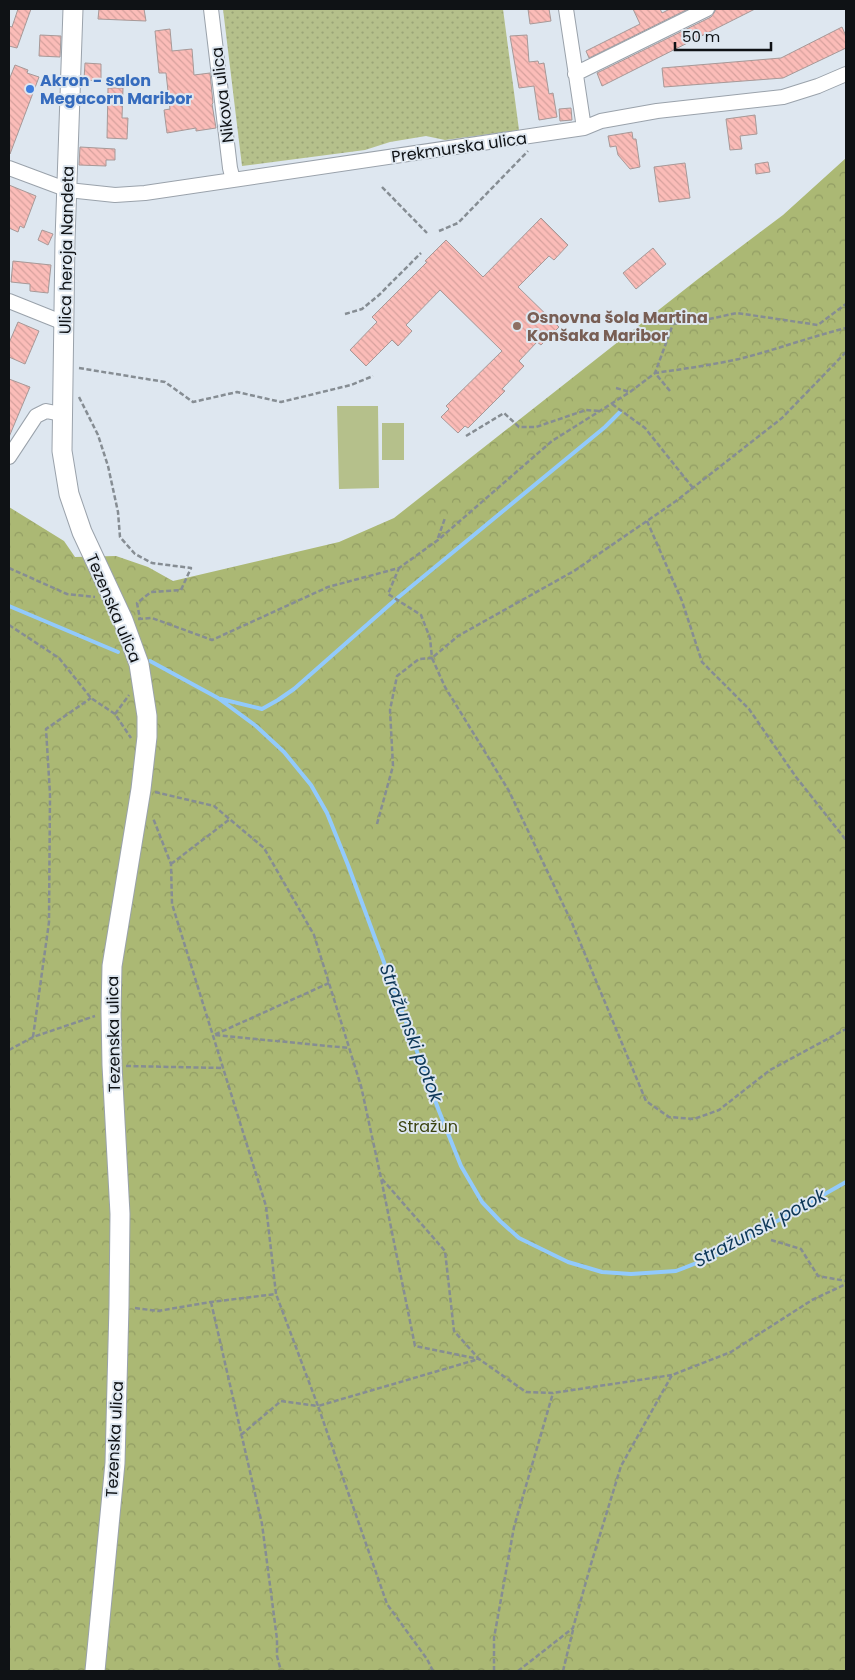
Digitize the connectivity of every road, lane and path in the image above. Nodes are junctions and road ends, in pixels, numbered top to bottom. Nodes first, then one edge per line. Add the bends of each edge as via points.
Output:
1 (72, 9) edge
2 (212, 9) edge
3 (566, 9) edge
4 (707, 9) edge
5 (575, 74) junction
6 (846, 74) edge
7 (584, 128) junction
8 (528, 150) dead end
9 (9, 168) edge
10 (234, 180) junction
11 (382, 187) dead end
12 (68, 190) junction
13 (439, 231) dead end
14 (427, 233) dead end
15 (420, 253) dead end
16 (9, 301) edge
17 (846, 304) edge
18 (345, 314) dead end
19 (64, 323) junction
20 (846, 328) edge
21 (846, 352) edge
22 (79, 360) dead end
23 (79, 368) junction
24 (655, 372) junction
25 (79, 376) dead end
26 (373, 376) dead end
27 (616, 388) dead end
28 (79, 391) dead end
29 (670, 391) dead end
30 (630, 392) junction
31 (612, 404) junction
32 (599, 411) junction
33 (62, 414) junction
34 (466, 436) dead end
35 (9, 457) edge
36 (693, 488) junction
37 (445, 518) dead end
38 (647, 521) junction
39 (438, 540) junction
40 (9, 568) edge
41 (399, 568) junction
42 (113, 599) junction
43 (128, 622) junction
44 (9, 625) edge
45 (432, 658) junction
46 (91, 698) junction
47 (146, 760) junction
48 (142, 789) junction
49 (151, 814) dead end
50 (230, 819) junction
51 (377, 824) dead end
52 (846, 840) edge
53 (171, 864) junction
54 (329, 982) junction
55 (111, 1011) junction
56 (846, 1029) edge
57 (214, 1035) junction
58 (33, 1037) junction
59 (349, 1048) junction
60 (9, 1050) edge
61 (112, 1065) junction
62 (224, 1068) junction
63 (381, 1178) junction
64 (771, 1240) dead end
65 (846, 1283) edge
66 (276, 1294) junction
67 (211, 1302) junction
68 (119, 1305) junction
69 (479, 1359) junction
70 (672, 1375) junction
71 (553, 1393) junction
72 (318, 1406) junction
73 (241, 1435) junction
74 (573, 1628) junction
75 (95, 1671) edge
76 (280, 1671) edge
77 (433, 1671) edge
78 (494, 1671) edge
79 (518, 1671) edge
80 (563, 1671) edge

1 - 12 street, Ulica heroja Nandeta
2 - 10 street, Nikova ulica
3 - 5 street
4 - 5 street
5 - 7 street
6 - 7 street, Prekmurska ulica via 783,97 658,111 601,121
7 - 10 street, Prekmurska ulica
8 - 13 path via 458,223
9 - 12 street, Prekmurska ulica
10 - 12 street, Prekmurska ulica via 115,195
11 - 14 path
12 - 19 street, Ulica heroja Nandeta
15 - 18 path via 362,309
16 - 19 street
17 - 24 path via 818,326 737,313 673,324
19 - 33 street, Ulica heroja Nandeta
20 - 24 path via 739,359
21 - 36 path via 782,418
22 - 23 path
23 - 25 path
23 - 26 path via 165,382 193,402 238,392 281,402 351,385
24 - 29 path
24 - 30 path
27 - 30 path
28 - 43 path via 79,398 98,435 108,466 120,537 135,554 152,563 192,568 181,590 151,592 137,603
30 - 31 path
31 - 32 path
31 - 36 path via 645,428
32 - 34 path via 586,410 536,427 519,427 504,413
32 - 39 path via 552,441
33 - 35 street via 46,410 36,416
33 - 42 street, Tezenska ulica via 62,451 69,494 82,532
36 - 38 path
37 - 39 path
38 - 45 path via 574,571 458,636
38 - 52 path via 682,601 702,662 749,709 796,777
39 - 41 path
40 - 42 path via 67,594
41 - 43 path via 328,587 212,640 152,618
41 - 45 path via 388,594 420,615 430,638
42 - 43 street, Tezenska ulica
43 - 47 street, Tezenska ulica via 144,690
44 - 46 path via 58,658
45 - 51 path via 420,659 397,676 390,710 393,766
45 - 56 path via 445,687 509,791 572,923 646,1101 669,1117 694,1119 719,1110 770,1070
46 - 47 path via 115,714
46 - 58 path via 46,729 50,794 50,922
47 - 48 street, Tezenska ulica
48 - 50 path via 214,806
48 - 55 street, Tezenska ulica via 112,966
49 - 53 path
50 - 53 path
50 - 54 path via 264,848 314,935
53 - 57 path via 172,904
54 - 57 path
54 - 59 path
55 - 58 path
55 - 61 street, Tezenska ulica
57 - 59 path
57 - 62 path
58 - 60 path
59 - 63 path via 361,1086
61 - 62 path
61 - 68 street, Tezenska ulica via 120,1214
62 - 66 path via 266,1206
63 - 69 path via 445,1251 454,1331
63 - 69 path via 415,1346
64 - 65 path via 802,1249 818,1276
65 - 70 path via 812,1300 730,1352
66 - 67 path
66 - 72 path
67 - 68 path via 158,1311
67 - 73 path
68 - 75 street, Tezenska ulica via 114,1463
69 - 71 path via 526,1392
69 - 72 path
70 - 71 path
70 - 74 path via 621,1466
71 - 78 path via 514,1527 494,1638
72 - 73 path via 280,1401
72 - 77 path via 387,1604
73 - 76 path via 262,1524
74 - 79 path
74 - 80 path

